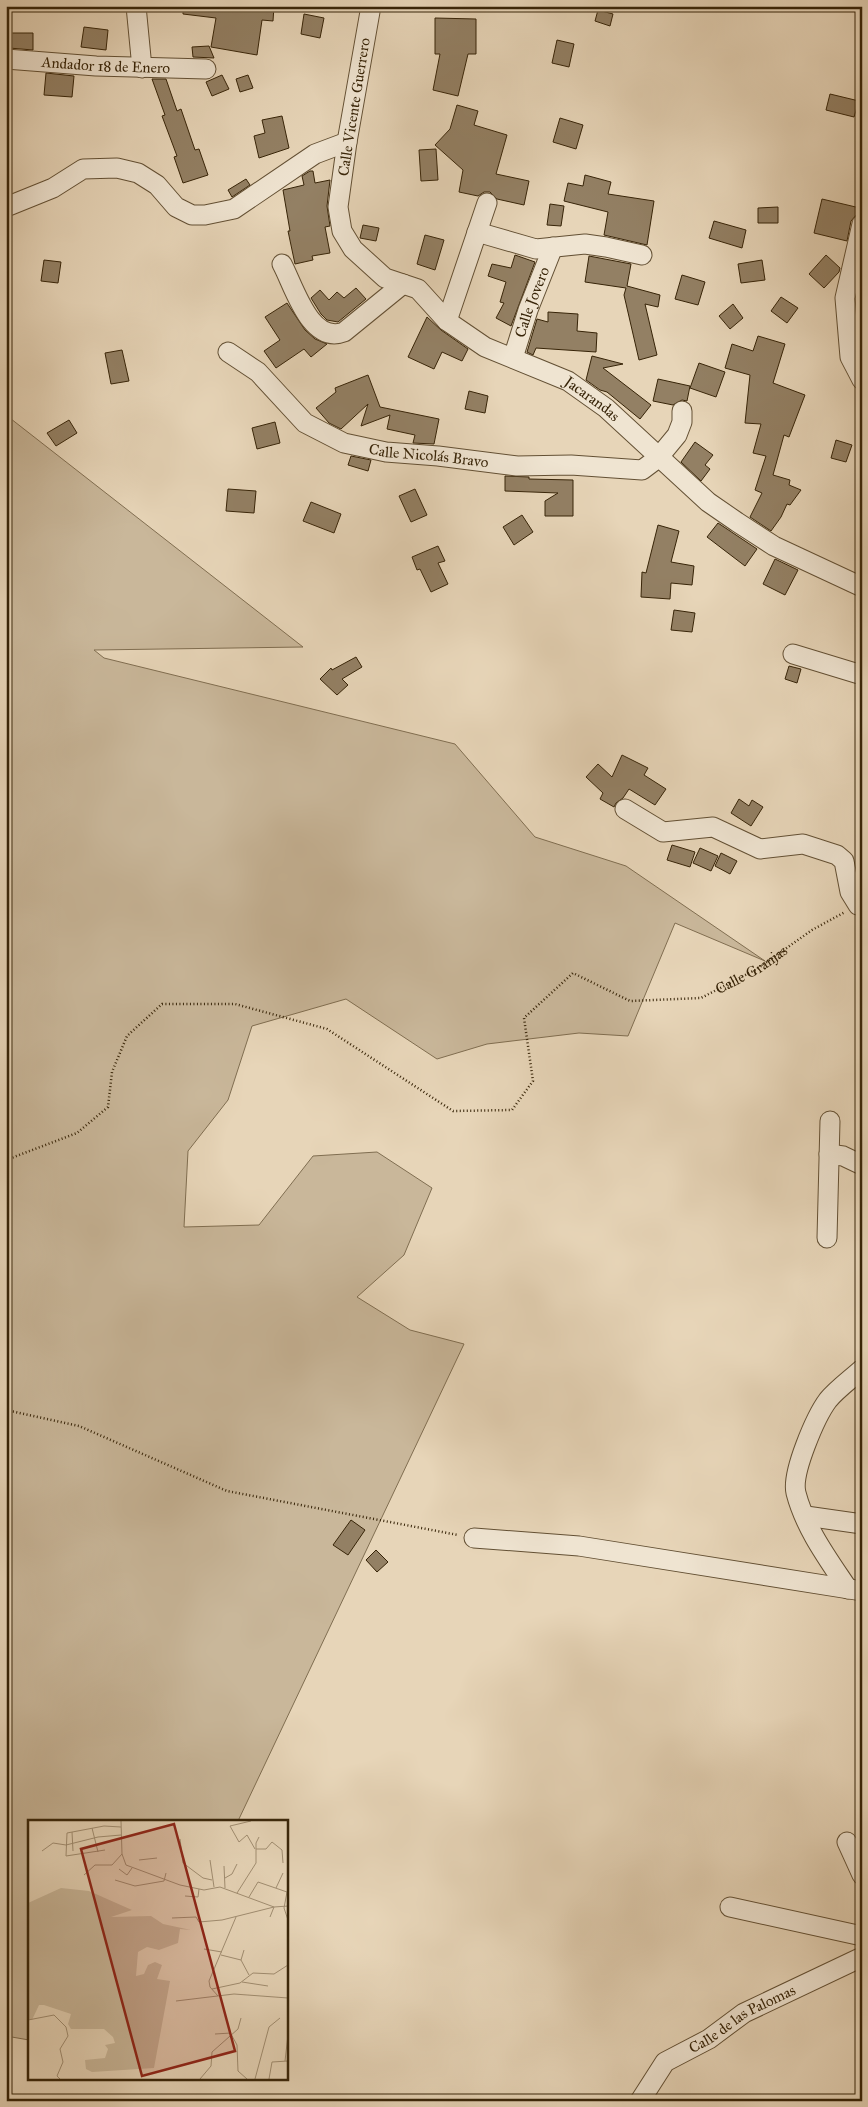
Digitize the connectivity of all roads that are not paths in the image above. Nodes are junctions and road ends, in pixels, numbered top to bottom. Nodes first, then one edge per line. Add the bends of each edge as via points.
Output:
1 (136, 6) edge
2 (371, 6) edge
3 (6, 59) edge
4 (142, 68) junction
5 (206, 70) dead end
6 (347, 142) junction
7 (487, 203) dead end
8 (6, 207) edge
9 (338, 207) joint
10 (862, 224) edge
11 (477, 232) junction
12 (553, 247) junction
13 (642, 255) dead end
14 (282, 264) dead end
15 (403, 284) junction
16 (447, 321) junction
17 (228, 352) dead end
18 (513, 358) junction
19 (862, 380) edge
20 (682, 411) dead end
21 (658, 458) junction
22 (862, 587) edge
23 (793, 654) dead end
24 (862, 675) edge
25 (625, 810) dead end
26 (860, 905) edge
27 (830, 1121) dead end
28 (829, 1154) junction
29 (862, 1165) edge
30 (827, 1238) dead end
31 (862, 1369) edge
32 (806, 1516) junction
33 (862, 1524) edge
34 (474, 1538) road end
35 (855, 1590) edge
36 (847, 1842) dead end
37 (862, 1875) edge
38 (730, 1907) dead end
39 (862, 1936) edge
40 (862, 1957) edge
41 (640, 2101) edge

1 - 4 street
2 - 6 street, Calle Vicente Guerrero
3 - 4 street, Andador 18 de Enero
4 - 5 street, Andador 18 de Enero
6 - 8 street via 315,154 234,209 205,215 192,215 176,207 157,185 138,173 117,168 83,169 53,188
6 - 9 street, Calle Vicente Guerrero
7 - 11 street
9 - 15 street, Jacarandas via 342,231 353,249 385,278
10 - 19 street via 845,298 850,357
11 - 12 street via 536,249
11 - 16 street
12 - 13 street via 585,244
12 - 18 street, Calle Jovero
14 - 15 street via 303,312 326,333 336,335
15 - 16 street, Jacarandas via 418,289
16 - 18 street, Jacarandas via 485,347
17 - 21 street, Calle Nicolás Bravo via 258,372 305,423 344,443 386,452 516,466 572,465 642,470
18 - 21 street, Jacarandas via 568,381 606,408
20 - 21 street via 677,434
21 - 22 street, Jacarandas via 708,502 774,546
23 - 24 street
25 - 26 street via 663,832 713,827 760,849 803,844 837,855 844,862 850,892
27 - 28 street
28 - 29 street
28 - 30 street
31 - 32 street via 828,1401 807,1440 796,1491
32 - 33 street
32 - 35 street via 808,1527
34 - 35 street via 579,1546
36 - 37 street
38 - 39 street
40 - 41 street, Calle de las Palomas via 744,2013 709,2040 665,2062

